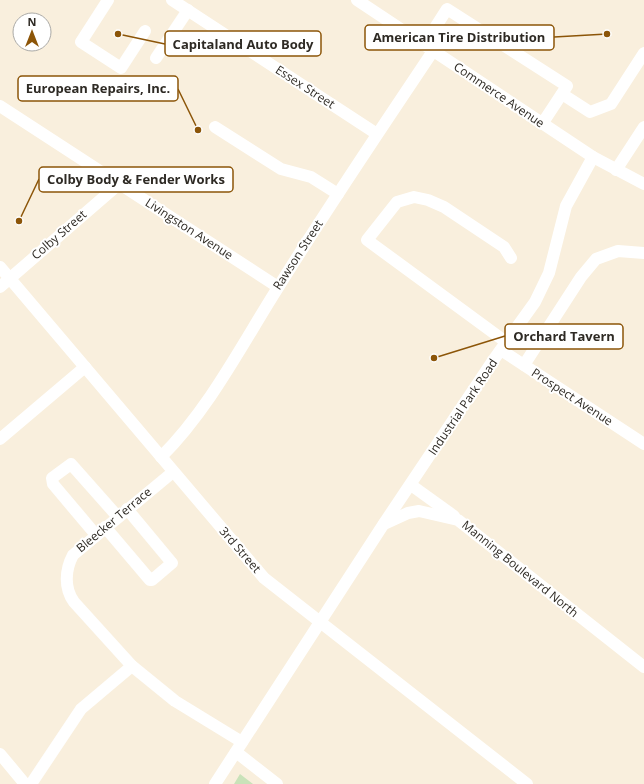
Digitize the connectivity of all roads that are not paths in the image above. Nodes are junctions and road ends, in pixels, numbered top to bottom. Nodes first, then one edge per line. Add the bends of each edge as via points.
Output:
1 (108, 0) edge
2 (172, 0) edge
3 (357, 0) edge
4 (188, 10) junction
5 (145, 31) dead end
6 (428, 48) junction
7 (644, 53) edge
8 (156, 58) dead end
9 (562, 94) junction
10 (0, 106) edge
11 (542, 124) junction
12 (216, 127) dead end
13 (644, 127) edge
14 (377, 134) junction
15 (593, 157) junction
16 (616, 170) junction
17 (119, 184) junction
18 (644, 184) edge
19 (338, 194) junction
20 (644, 253) edge
21 (511, 258) dead end
22 (0, 267) edge
23 (10, 279) junction
24 (0, 287) edge
25 (278, 287) junction
26 (503, 346) junction
27 (524, 365) junction
28 (85, 367) junction
29 (0, 439) edge
30 (644, 444) edge
31 (161, 458) junction
32 (173, 472) junction
33 (411, 484) junction
34 (123, 513) junction
35 (458, 520) junction
36 (383, 525) junction
37 (106, 527) junction
38 (96, 535) junction
39 (321, 623) junction
40 (132, 666) junction
41 (644, 667) edge
42 (239, 747) junction
43 (0, 754) edge
44 (25, 784) edge
45 (31, 784) edge
46 (215, 784) edge
47 (277, 784) edge
48 (528, 784) edge

1 - 5 street via 81,42 121,68
2 - 4 street, Essex Street
3 - 6 street, Commerce Avenue
4 - 8 street
4 - 14 street, Essex Street
6 - 9 street, Rawson Street via 447,9 567,86
6 - 11 street, Commerce Avenue
6 - 14 street, Rawson Street
7 - 9 street via 611,104 590,112
9 - 11 street
10 - 17 street, Livingston Avenue
11 - 15 street, Commerce Avenue
12 - 19 street via 281,168 311,177
13 - 16 street
14 - 19 street, Rawson Street
15 - 16 street, Commerce Avenue
15 - 26 street, Industrial Park Road via 566,206 543,289
16 - 18 street, Commerce Avenue
17 - 23 street, Colby Street
17 - 25 street, Livingston Avenue
19 - 25 street, Rawson Street
20 - 27 street via 618,252 596,259 581,277
21 - 26 street, Prospect Avenue via 504,247 444,207 414,197 397,202 367,240
22 - 23 street, 3rd Street
23 - 24 street, Colby Street
23 - 28 street, 3rd Street
25 - 31 street, Rawson Street via 212,394 187,429
26 - 27 street, Prospect Avenue
26 - 33 street, Industrial Park Road
27 - 30 street, Prospect Avenue
28 - 29 street
28 - 31 street, 3rd Street
31 - 32 street, 3rd Street
32 - 34 street, Bleecker Terrace
32 - 39 street, 3rd Street via 260,574
33 - 35 street
33 - 36 street
34 - 37 street, Bleecker Terrace
34 - 37 street via 172,563 152,580
34 - 38 street via 71,464 52,478 53,484
35 - 36 street, Manning Boulevard North via 419,511 408,513
35 - 41 street, Manning Boulevard North
36 - 39 street
37 - 38 street, Bleecker Terrace
38 - 40 street, Bleecker Terrace via 73,555 67,576 68,590 74,602
39 - 42 street
39 - 48 street, 3rd Street
40 - 42 street via 175,702
40 - 45 street via 81,709
42 - 46 street
42 - 47 street
43 - 44 street

